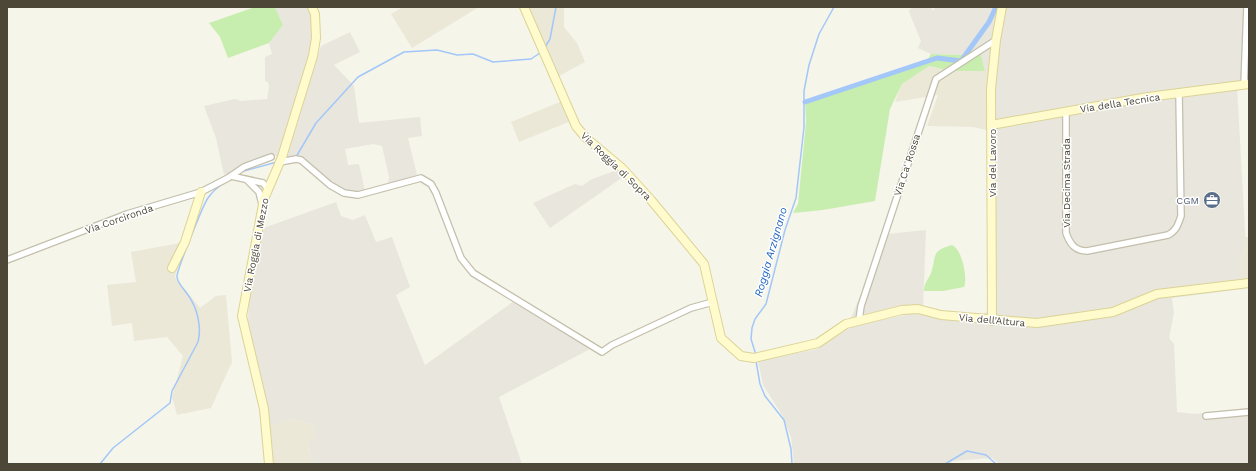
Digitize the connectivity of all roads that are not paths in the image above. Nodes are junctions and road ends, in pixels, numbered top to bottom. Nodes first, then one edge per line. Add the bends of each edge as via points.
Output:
1 (312, 7) edge
2 (524, 7) edge
3 (1002, 7) edge
4 (1247, 7) edge
5 (996, 40) junction
6 (1246, 85) edge
7 (1179, 93) junction
8 (1066, 112) junction
9 (991, 125) junction
10 (271, 157) dead end
11 (280, 162) junction
12 (231, 176) junction
13 (246, 180) junction
14 (268, 189) junction
15 (201, 192) junction
16 (262, 208) junction
17 (7, 260) edge
18 (172, 268) dead end
19 (1249, 283) edge
20 (713, 302) junction
21 (859, 320) junction
22 (992, 321) junction
23 (741, 356) joint
24 (1249, 412) edge
25 (1206, 416) dead end
26 (269, 464) edge

1 - 11 street, Via Roggia di Mezzo via 315,14 316,38 313,56
2 - 20 street, Via Roggia di Sopra via 576,126 585,137 622,168 704,264
3 - 5 street, Via del Lavoro
4 - 6 street
5 - 9 street, Via del Lavoro via 991,88
5 - 21 street, Via Ca' Rossa via 936,79 861,306
6 - 7 street, Via della Tecnica
7 - 8 street, Via della Tecnica
7 - 8 street, Via Decima Strada via 1180,216 1174,233 1087,251 1080,251 1074,247 1066,234
8 - 9 street, Via della Tecnica
9 - 22 street, Via del Lavoro
10 - 12 street, Via Corcironda via 244,166
11 - 13 street via 268,179
11 - 14 street, Via Roggia di Mezzo
11 - 20 street via 300,160 330,185 351,194 372,192 415,178 425,179 436,192 461,258 473,273 602,352 691,308
12 - 13 street
12 - 15 street, Via Corcironda
13 - 14 street via 260,189
13 - 16 street via 259,192
14 - 16 street, Via Roggia di Mezzo
15 - 17 street, Via Corcironda via 127,214
15 - 18 street via 186,242
16 - 26 street, Via Roggia di Mezzo via 242,316 264,409
19 - 22 street, Via dell'Altura via 1152,296 1120,310 1089,316 1037,323
20 - 23 street, Via Roggia di Sopra via 721,338
21 - 22 street, Via dell'Altura via 918,309 940,315
21 - 23 street, Via dell'Altura via 846,324 818,343 754,358
24 - 25 street

